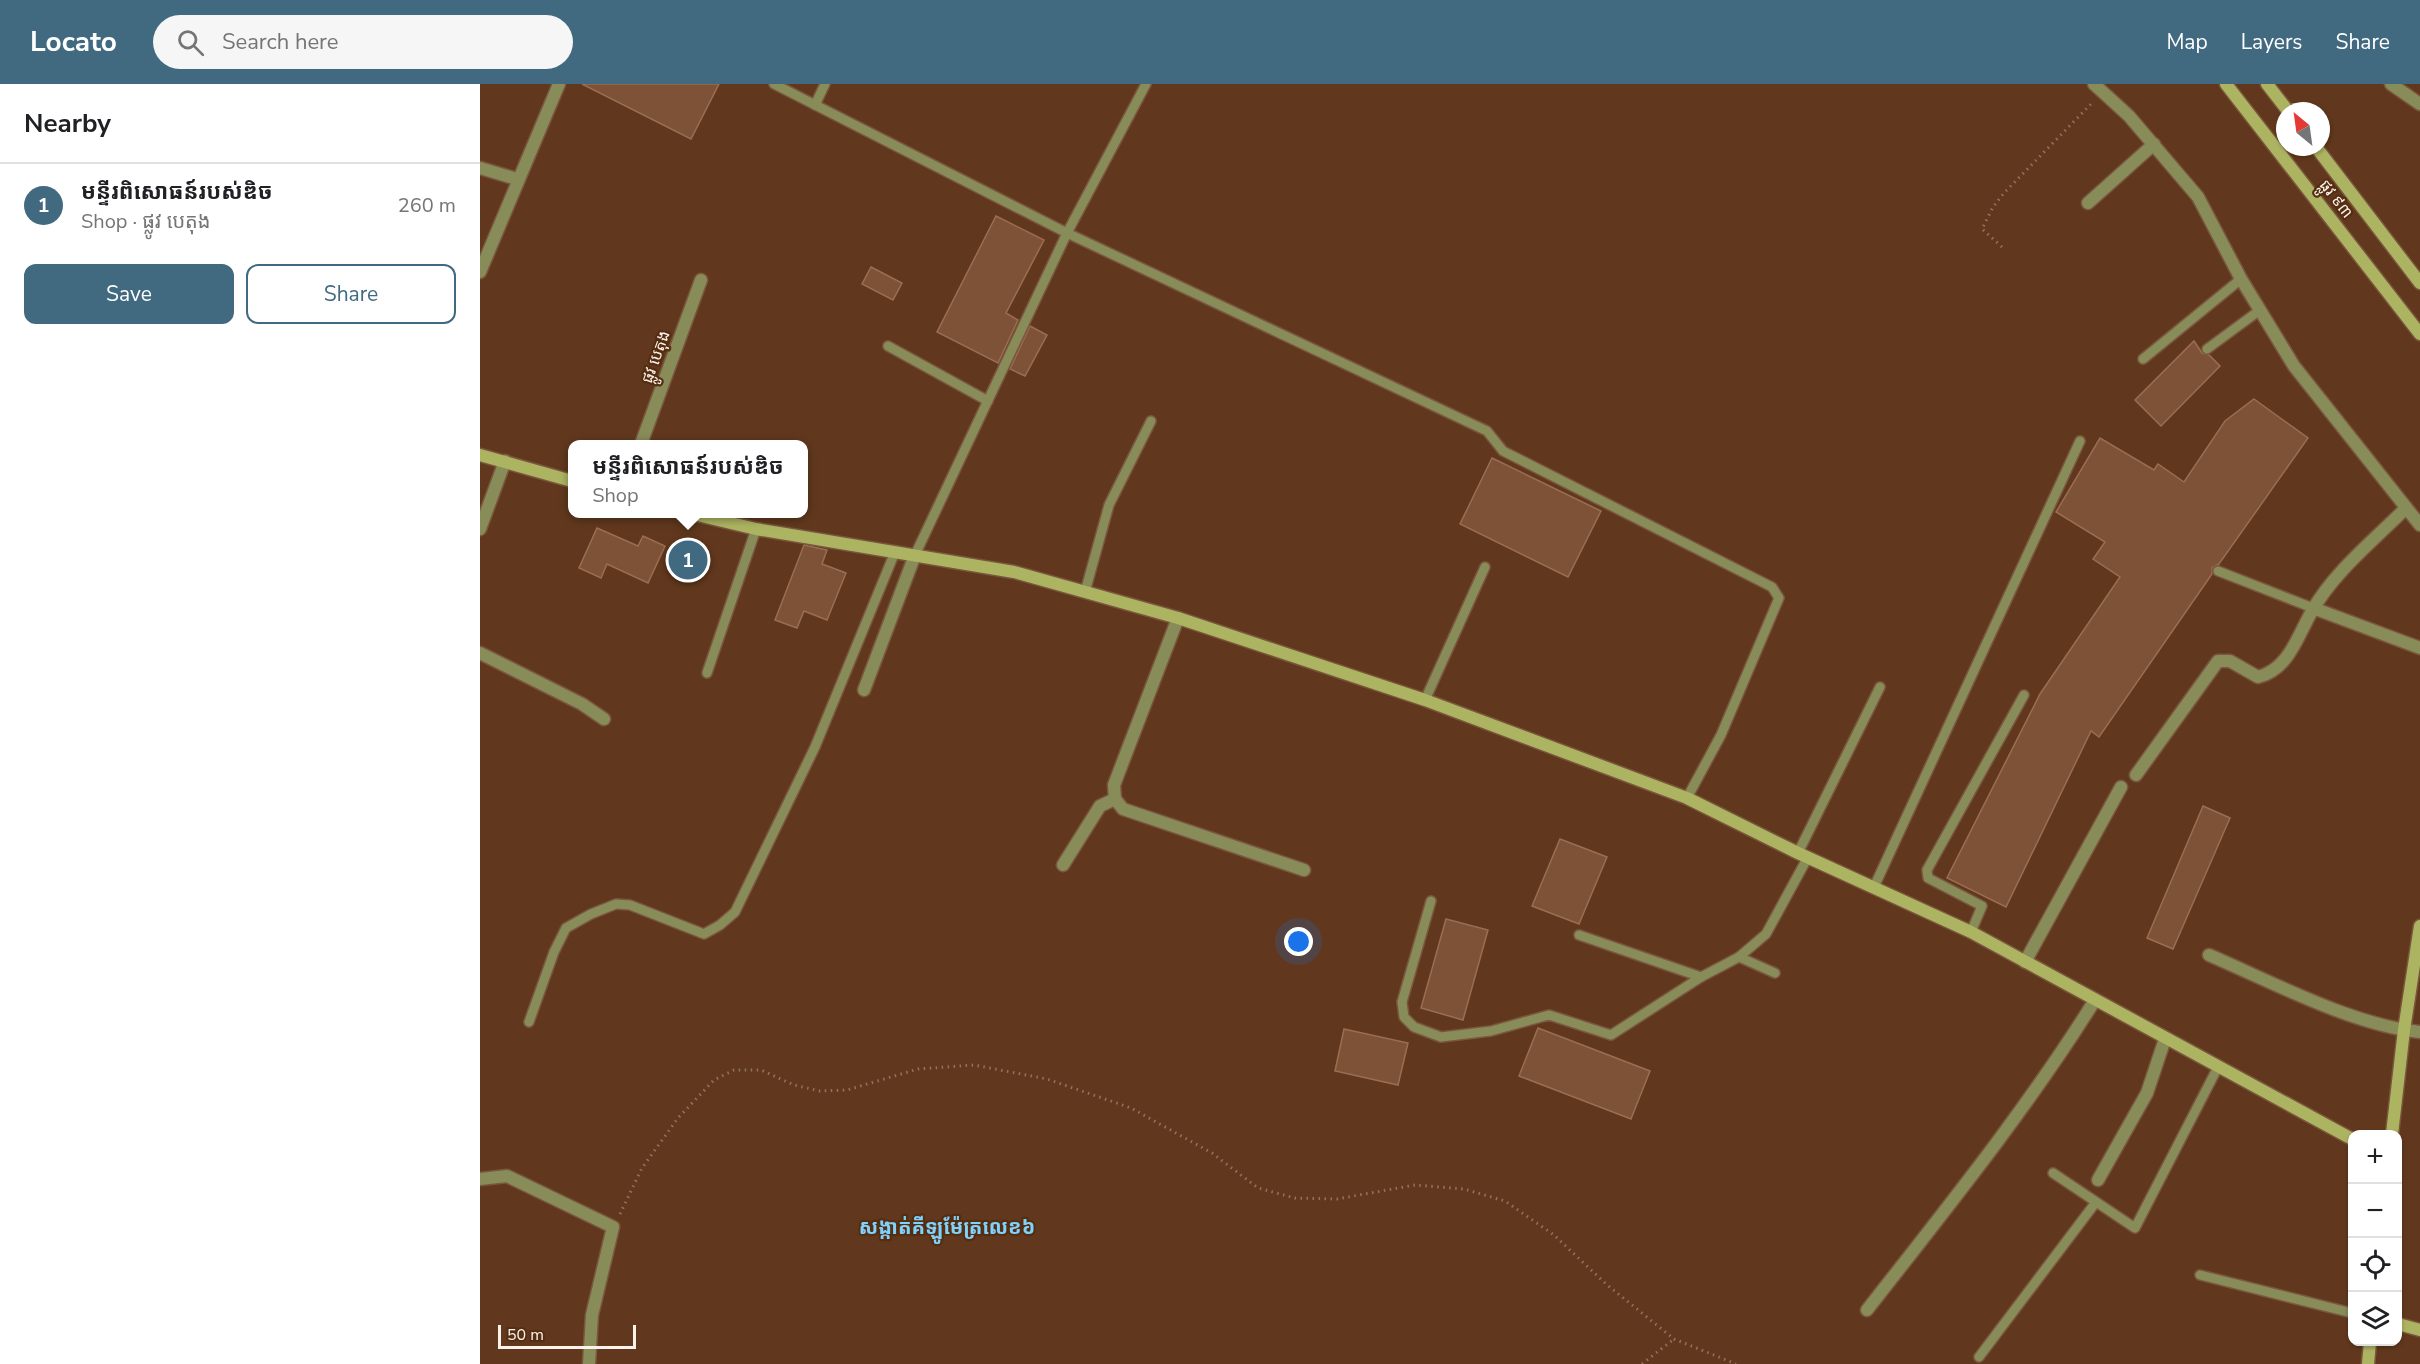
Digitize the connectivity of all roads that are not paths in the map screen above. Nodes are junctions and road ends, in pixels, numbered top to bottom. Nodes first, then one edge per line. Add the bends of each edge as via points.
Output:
1 (559, 84) edge
2 (774, 84) edge
3 (825, 84) edge
4 (1146, 84) edge
5 (2226, 84) edge
6 (2267, 84) edge
7 (2391, 84) edge
8 (2098, 88) edge
9 (2281, 102) edge
10 (2420, 104) edge
11 (815, 105) junction
12 (2154, 144) junction
13 (2323, 156) edge
14 (480, 168) edge
15 (517, 179) junction
16 (2088, 203) dead end
17 (1067, 233) junction
18 (480, 269) edge
19 (2241, 279) junction
20 (701, 280) dead end
21 (2420, 283) edge
22 (2260, 310) junction
23 (2420, 334) edge
24 (888, 346) dead end
25 (2207, 349) dead end
26 (2143, 359) dead end
27 (988, 400) junction
28 (1150, 421) dead end
29 (642, 440) edge
30 (2080, 441) dead end
31 (480, 454) edge
32 (505, 462) junction
33 (568, 481) edge
34 (2406, 508) junction
35 (713, 518) edge
36 (2420, 525) edge
37 (480, 529) edge
38 (756, 529) junction
39 (895, 552) junction
40 (915, 555) junction
41 (1485, 567) dead end
42 (2218, 571) dead end
43 (1085, 592) junction
44 (2313, 609) junction
45 (1178, 618) junction
46 (2420, 648) edge
47 (480, 653) edge
48 (706, 673) dead end
49 (1880, 687) dead end
50 (864, 690) dead end
51 (2024, 695) dead end
52 (1425, 700) junction
53 (604, 719) dead end
54 (2136, 775) dead end
55 (2121, 787) dead end
56 (1687, 798) junction
57 (1115, 799) junction
58 (1803, 855) junction
59 (1063, 865) dead end
60 (1304, 870) dead end
61 (1874, 887) junction
62 (1431, 901) dead end
63 (2420, 926) edge
64 (1971, 932) junction
65 (1579, 935) dead end
66 (2209, 955) dead end
67 (1739, 957) junction
68 (2025, 962) junction
69 (1774, 973) dead end
70 (1701, 977) junction
71 (2095, 1000) junction
72 (529, 1022) dead end
73 (2404, 1030) junction
74 (2420, 1032) edge
75 (2165, 1039) junction
76 (2218, 1067) junction
77 (2392, 1130) edge
78 (2348, 1137) edge
79 (2054, 1173) dead end
80 (480, 1179) edge
81 (2098, 1180) dead end
82 (2096, 1202) junction
83 (2200, 1275) dead end
84 (1867, 1310) dead end
85 (2348, 1312) edge
86 (2402, 1325) edge
87 (2420, 1330) edge
88 (2370, 1346) edge
89 (1979, 1357) dead end
90 (589, 1364) edge
91 (2368, 1364) edge

1 - 15 street
2 - 11 lane
3 - 11 lane
4 - 17 lane
5 - 23 street, ផ្លូវ ៩៣
6 - 9 street
7 - 10 street
8 - 12 street
11 - 17 lane
12 - 16 street
12 - 19 street via 2198,197
13 - 21 street, ផ្លូវ ៩៣
14 - 15 street
15 - 18 street
17 - 27 lane
17 - 56 lane via 1487,431 1503,451 1772,587 1779,598 1721,735
19 - 22 street
19 - 26 lane
20 - 29 street, ផ្លូវ បេតុង
22 - 25 lane
22 - 34 street via 2294,366
24 - 27 lane
27 - 40 lane
28 - 43 lane via 1109,505
30 - 61 lane
31 - 32 street
32 - 33 street
32 - 37 street
34 - 36 street
34 - 44 street via 2344,569
35 - 38 street
38 - 39 street
38 - 48 lane
39 - 40 street
39 - 72 lane via 815,747 735,912 704,934 630,905 616,904 591,914 566,928
40 - 43 street via 1014,572
40 - 50 street
41 - 52 lane
42 - 44 lane
43 - 45 street
44 - 46 street
44 - 54 street via 2286,660 2272,673 2258,677 2230,661 2218,661
45 - 52 street
45 - 57 street via 1114,785
47 - 53 street
49 - 58 lane
51 - 64 lane via 1927,870 1928,878 1982,906
52 - 56 street
55 - 68 street
56 - 58 street
57 - 59 street via 1100,806
57 - 60 street via 1123,809
58 - 61 street
58 - 67 lane via 1766,934
61 - 64 street
62 - 70 lane via 1402,1002 1404,1017 1414,1027 1441,1037 1491,1031 1549,1015 1611,1035
63 - 73 street
64 - 68 street
65 - 70 lane
66 - 73 street via 2355,1017
67 - 69 lane
67 - 70 lane
68 - 71 street
71 - 75 street
71 - 84 street via 2023,1108
73 - 74 street
73 - 77 street
75 - 76 street
75 - 81 street via 2147,1093
76 - 78 street
76 - 82 lane via 2135,1228
79 - 82 lane
80 - 90 street via 507,1176 614,1227 592,1315
82 - 89 lane
83 - 85 lane
86 - 87 street
88 - 91 street

